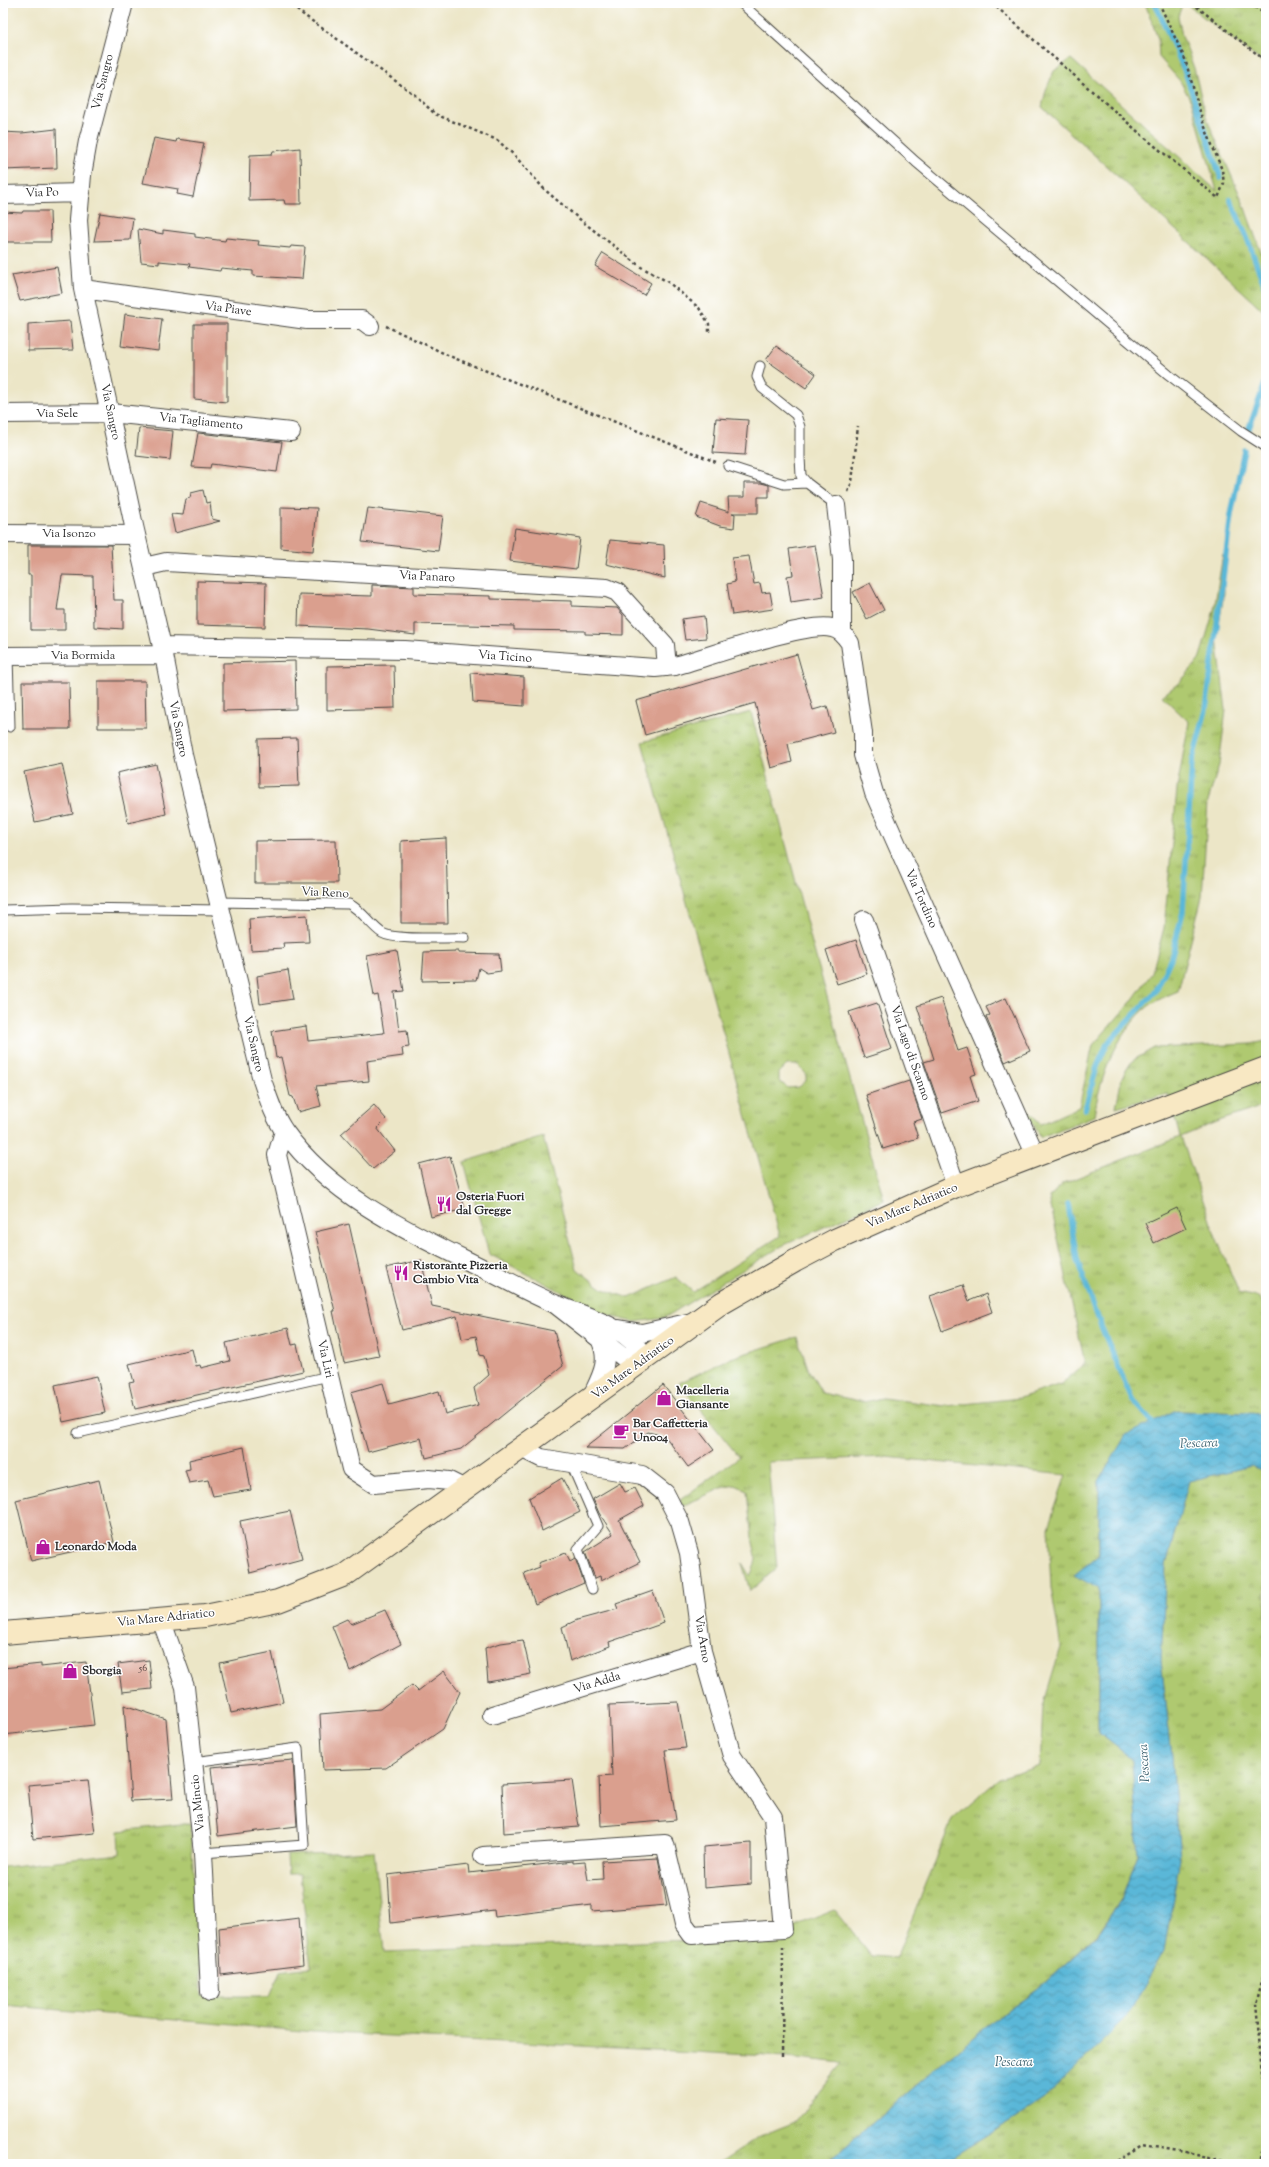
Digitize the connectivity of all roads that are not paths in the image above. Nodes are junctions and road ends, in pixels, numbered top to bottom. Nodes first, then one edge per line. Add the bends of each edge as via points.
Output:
1 (124, 3) edge
2 (741, 3) edge
3 (81, 193) junction
4 (3, 195) edge
5 (84, 289) junction
6 (370, 326) road end
7 (760, 366) dead end
8 (110, 413) junction
9 (3, 414) edge
10 (291, 432) dead end
11 (1266, 447) edge
12 (728, 466) road end
13 (807, 483) junction
14 (836, 505) joint
15 (3, 534) edge
16 (136, 535) junction
17 (144, 567) junction
18 (842, 632) junction
19 (163, 651) junction
20 (6, 656) edge
21 (667, 667) junction
22 (10, 728) dead end
23 (221, 906) junction
24 (3, 910) edge
25 (864, 920) dead end
26 (465, 938) dead end
27 (1266, 1068) edge
28 (284, 1131) junction
29 (1036, 1156) junction
30 (956, 1186) junction
31 (699, 1320) junction
32 (605, 1333) junction
33 (646, 1358) junction
34 (329, 1376) junction
35 (591, 1398) junction
36 (78, 1433) dead end
37 (521, 1448) junction
38 (571, 1464) junction
39 (465, 1489) junction
40 (592, 1588) dead end
41 (161, 1619) junction
42 (3, 1633) edge
43 (702, 1651) junction
44 (492, 1715) dead end
45 (193, 1762) junction
46 (203, 1853) junction
47 (483, 1856) dead end
48 (210, 1992) dead end

1 - 3 street, Via Sangro via 88,140
2 - 11 lane via 916,162 1169,375 1241,431
3 - 4 street, Via Po
3 - 5 street, Via Sangro via 78,220
5 - 6 street, Via Piave via 307,320 362,320
5 - 8 street, Via Sangro
7 - 13 lane via 757,377 762,388 796,415 800,427 801,476
8 - 9 street, Via Sele
8 - 10 street, Via Tagliamento
8 - 16 street, Via Sangro
12 - 13 lane via 784,484
13 - 14 lane
14 - 18 street via 842,560
15 - 16 street, Via Isonzo
16 - 17 street, Via Sangro
17 - 19 street, Via Sangro
17 - 21 street, Via Panaro via 166,562 607,588 617,592 665,646
18 - 21 street, Via Ticino via 832,628 798,630
18 - 29 street, Via Tordino via 850,643 863,733 863,755 874,793
19 - 20 street, Via Bormida
19 - 21 street, Via Ticino via 405,650
19 - 23 street, Via Sangro via 183,755
20 - 22 lane
23 - 24 lane, Via Reno
23 - 26 lane, Via Reno via 349,904 358,909 382,933 395,937
23 - 28 street, Via Sangro via 262,1080 272,1109
25 - 30 street, Via Lago di Scanno
27 - 29 main road, Via Mare Adriatico
28 - 32 street, Via Sangro via 319,1169 375,1212 555,1304 584,1314
28 - 34 street, Via Liri via 277,1155
29 - 30 main road, Via Mare Adriatico
30 - 31 main road, Via Mare Adriatico via 835,1240 722,1303
31 - 32 street, Via Sangro via 642,1333
31 - 33 main road, Via Mare Adriatico
32 - 33 street, Via Sangro via 631,1338
32 - 35 street via 606,1356 603,1372
33 - 35 main road, Via Mare Adriatico
34 - 36 lane
34 - 39 street, Via Liri via 350,1469 374,1484 429,1479 449,1480
35 - 37 main road, Via Mare Adriatico
37 - 38 street, Via Arno via 541,1458
37 - 39 main road, Via Mare Adriatico
38 - 40 lane via 598,1526 578,1549
38 - 43 street, Via Arno via 642,1475 665,1493 680,1522 689,1554
39 - 41 main road, Via Mare Adriatico via 345,1575 278,1600 205,1616
41 - 42 main road, Via Mare Adriatico
41 - 45 street, Via Mincio via 185,1687
43 - 44 street, Via Adda
43 - 47 street, Via Arno via 732,1756 773,1817 783,1929 692,1935 684,1924 665,1844
45 - 46 street, Via Mincio
45 - 46 lane via 298,1748 304,1845
46 - 48 street, Via Mincio

